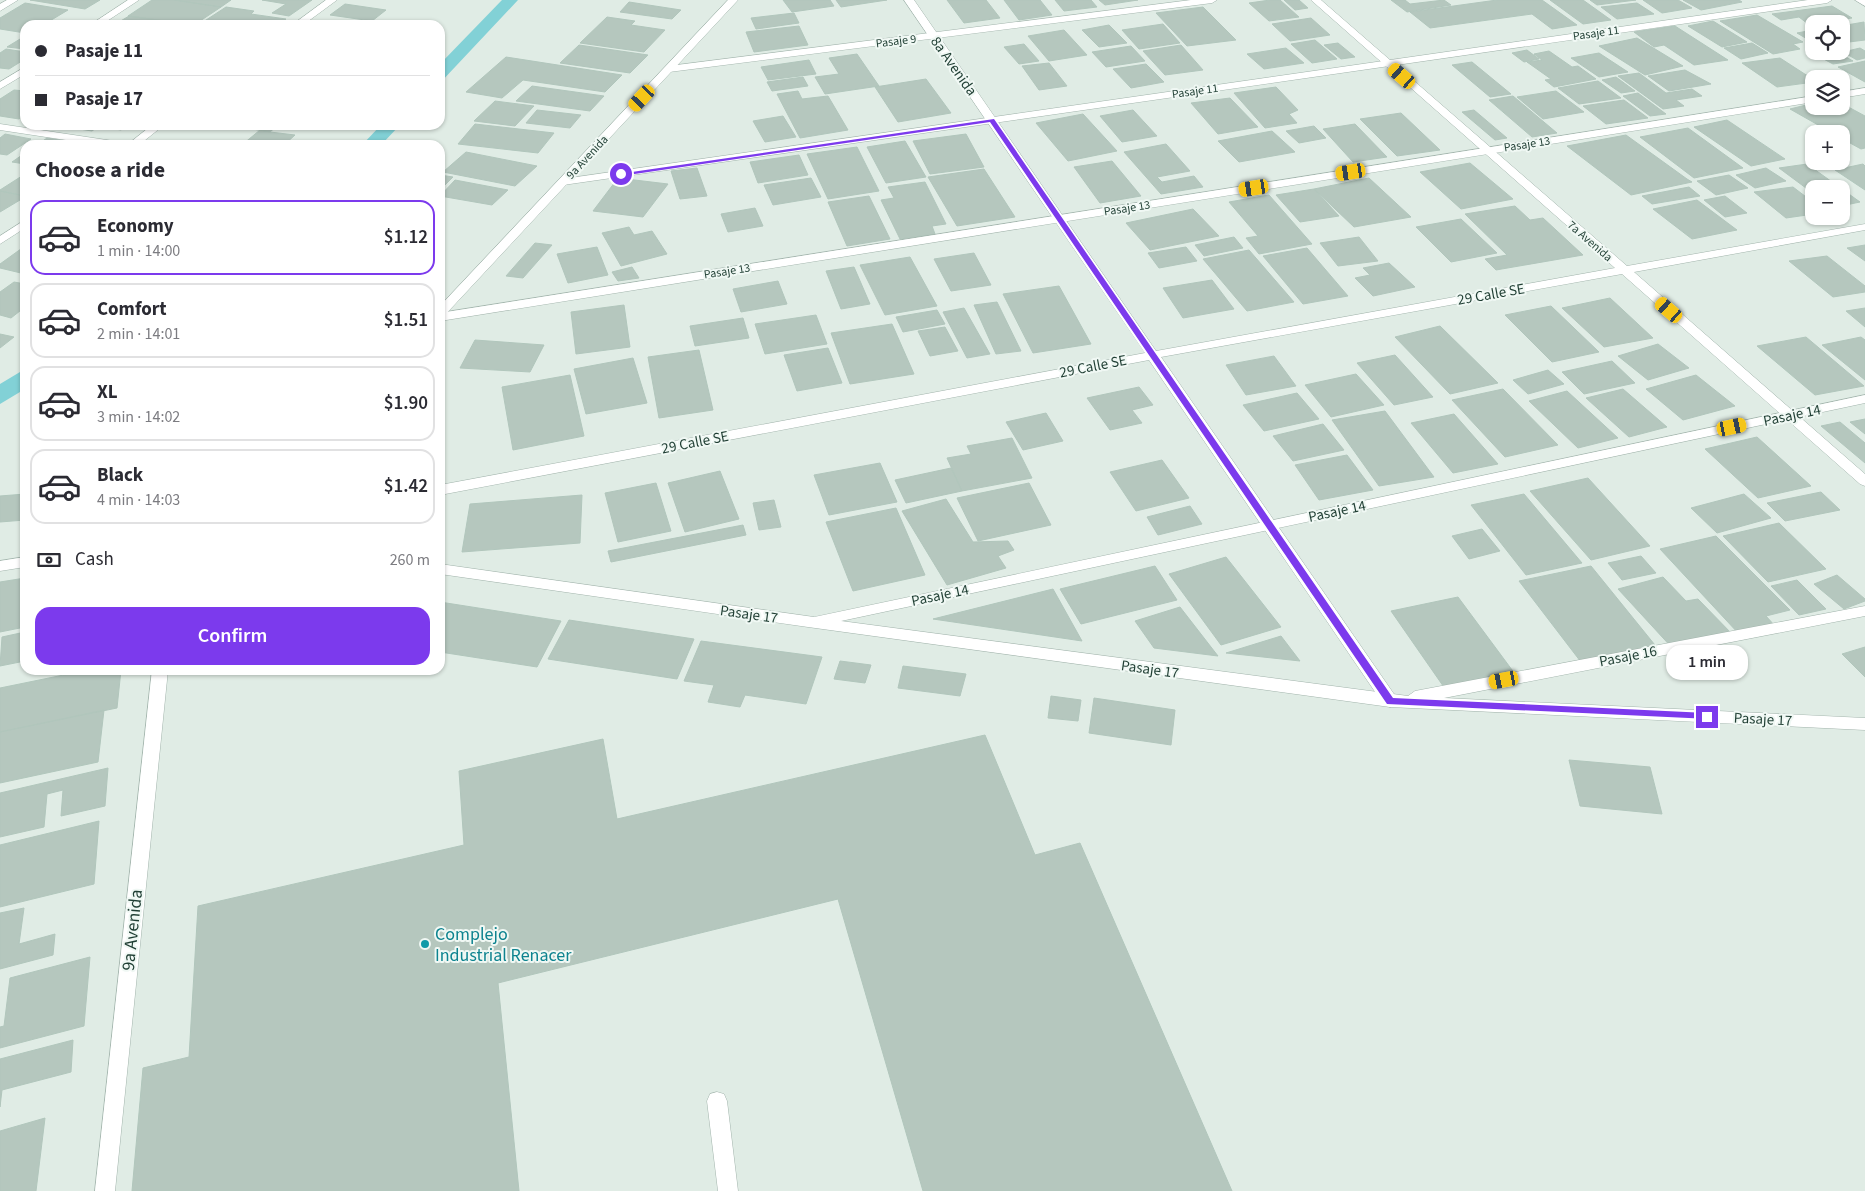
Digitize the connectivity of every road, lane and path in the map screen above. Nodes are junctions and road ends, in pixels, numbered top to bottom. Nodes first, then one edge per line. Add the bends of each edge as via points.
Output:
1 (13, 0) edge
2 (134, 0) edge
3 (332, 0) edge
4 (733, 0) edge
5 (909, 0) edge
6 (1212, 0) edge
7 (1316, 0) edge
8 (1827, 0) edge
9 (1860, 0) edge
10 (1865, 3) edge
11 (0, 4) edge
12 (0, 8) edge
13 (103, 20) edge
14 (304, 20) edge
15 (934, 36) junction
16 (1388, 63) junction
17 (669, 69) junction
18 (20, 73) edge
19 (0, 86) edge
20 (1865, 91) edge
21 (1850, 94) edge
22 (1805, 100) edge
23 (992, 120) junction
24 (0, 127) edge
25 (20, 130) edge
26 (20, 130) edge
27 (152, 130) edge
28 (87, 140) edge
29 (139, 140) edge
30 (1488, 151) junction
31 (563, 182) junction
32 (1059, 219) junction
33 (20, 227) edge
34 (1865, 227) edge
35 (0, 241) edge
36 (1624, 270) junction
37 (445, 308) edge
38 (445, 315) edge
39 (1152, 355) junction
40 (1865, 399) edge
41 (1790, 415) junction
42 (1865, 481) edge
43 (445, 489) edge
44 (1270, 525) junction
45 (20, 563) edge
46 (0, 566) edge
47 (445, 570) edge
48 (1865, 611) edge
49 (808, 622) junction
50 (159, 675) edge
51 (1390, 701) junction
52 (1865, 724) edge
53 (717, 1101) dead end
54 (105, 1191) edge
55 (728, 1191) edge

1 - 11 street
1 - 12 street
2 - 13 street
3 - 14 street
4 - 17 street, 9a Avenida
5 - 15 street, 8a Avenida
6 - 15 street, Pasaje 9
7 - 16 street, 7a Avenida
8 - 16 street, Pasaje 11
9 - 10 street
15 - 17 street, Pasaje 9
15 - 23 street, 8a Avenida
16 - 23 street, Pasaje 11
16 - 30 street, 7a Avenida
17 - 31 street, 9a Avenida
18 - 19 street
20 - 21 street
22 - 30 street, Pasaje 13
23 - 31 street, Pasaje 11
23 - 32 street, 8a Avenida
24 - 25 street
26 - 28 street
27 - 29 street
30 - 32 street, Pasaje 13
30 - 36 street, 7a Avenida
31 - 37 street, 9a Avenida
32 - 38 street, Pasaje 13
32 - 39 street, 8a Avenida
33 - 35 street
34 - 36 street, 29 Calle SE
36 - 39 street, 29 Calle SE
36 - 41 street, 7a Avenida
39 - 43 street, 29 Calle SE
39 - 44 street, 8a Avenida
40 - 41 street, Pasaje 14
41 - 42 street, 7a Avenida
41 - 44 street, Pasaje 14
44 - 49 street, Pasaje 14
44 - 51 street, 8a Avenida
45 - 46 street
47 - 49 street, Pasaje 17
48 - 51 street, Pasaje 16
49 - 51 street, Pasaje 17
50 - 54 street, 9a Avenida
51 - 52 street, Pasaje 17
53 - 55 street

